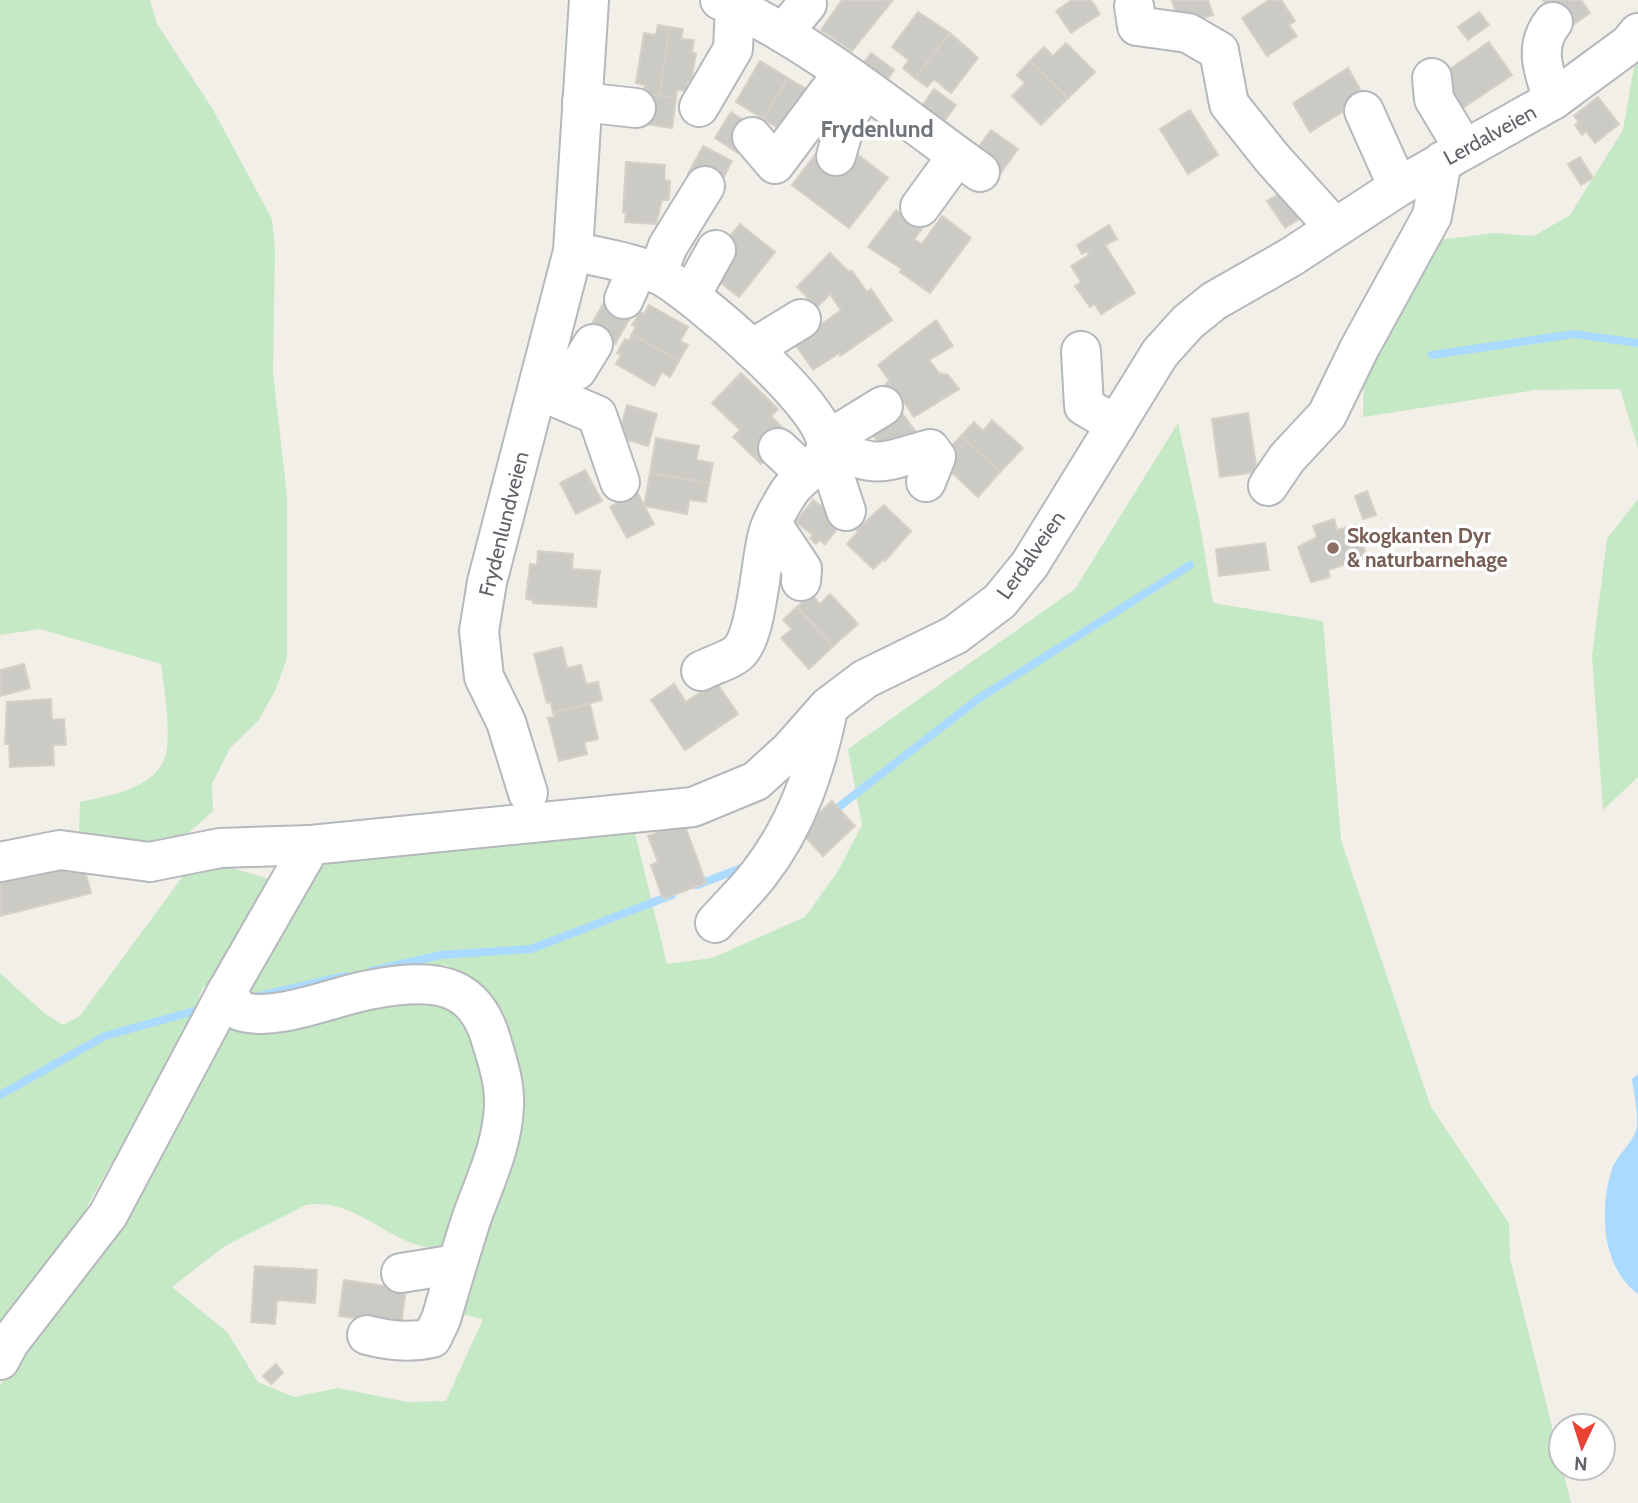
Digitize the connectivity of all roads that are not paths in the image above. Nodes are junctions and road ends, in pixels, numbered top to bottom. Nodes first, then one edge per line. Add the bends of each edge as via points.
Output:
1 (589, 0) edge
2 (732, 2) edge
3 (807, 4) dead end
4 (1134, 6) dead end
5 (1553, 22) dead end
6 (783, 33) junction
7 (1638, 33) edge
8 (1432, 78) dead end
9 (853, 82) junction
10 (1553, 100) junction
11 (582, 102) junction
12 (699, 107) dead end
13 (636, 108) dead end
14 (1364, 111) dead end
15 (752, 137) dead end
16 (1453, 155) junction
17 (836, 156) dead end
18 (705, 186) dead end
19 (1398, 187) junction
20 (920, 207) dead end
21 (1335, 228) junction
22 (716, 250) dead end
23 (573, 251) junction
24 (640, 280) junction
25 (691, 295) junction
26 (801, 319) dead end
27 (593, 344) dead end
28 (752, 349) junction
29 (1081, 351) dead end
30 (539, 386) junction
31 (883, 406) dead end
32 (1116, 425) junction
33 (778, 448) dead end
34 (820, 455) junction
35 (620, 482) dead end
36 (926, 482) dead end
37 (1268, 486) dead end
38 (846, 511) dead end
39 (772, 524) junction
40 (801, 581) dead end
41 (701, 671) dead end
42 (828, 707) junction
43 (535, 808) junction
44 (311, 845) junction
45 (3, 858) edge
46 (715, 923) dead end
47 (226, 993) junction
48 (457, 1264) junction
49 (401, 1273) dead end
50 (367, 1335) dead end
51 (0, 1360) edge

1 - 11 street, Frydenlundveien
2 - 6 street
2 - 12 street via 733,49
3 - 6 street
4 - 21 street via 1137,26 1232,44 1221,111 1249,148
5 - 10 street via 1544,33 1540,60
6 - 9 street
7 - 10 street, Lerdalveien
8 - 16 street via 1434,99
9 - 15 street via 775,164
9 - 17 street
9 - 20 street via 969,164
10 - 16 street, Lerdalveien
11 - 13 street
11 - 23 street, Frydenlundveien
14 - 19 street
16 - 19 street, Lerdalveien
16 - 37 street via 1432,216 1328,415 1287,458
18 - 24 street via 668,246
19 - 21 street, Lerdalveien
21 - 32 street, Lerdalveien via 1214,302 1174,333
22 - 25 street
23 - 24 street
23 - 30 street, Frydenlundveien
24 - 25 street
25 - 28 street
26 - 28 street
27 - 30 street via 577,369
28 - 34 street via 804,402 825,434
29 - 32 street via 1084,406
30 - 35 street via 597,415
30 - 43 street, Frydenlundveien via 487,582 479,631 484,677 506,722
31 - 34 street
32 - 42 street, Lerdalveien via 1030,564 1000,601 955,635 865,679
33 - 34 street
34 - 36 street via 874,464 930,449 936,457
34 - 38 street via 834,475
34 - 39 street via 790,491
39 - 40 street via 802,569
39 - 41 street via 751,628 739,652
42 - 43 street, Lerdalveien via 756,781 693,807
42 - 46 street via 817,761 788,832 759,875
43 - 44 street, Lerdalveien
44 - 45 street, Lerdalveien via 220,848 150,862 60,850
44 - 47 street
47 - 48 street via 240,1011 271,1014 362,991 440,984 462,994 482,1013 505,1104 499,1139
47 - 51 street via 108,1215
48 - 49 street
48 - 50 street via 432,1338 386,1340

